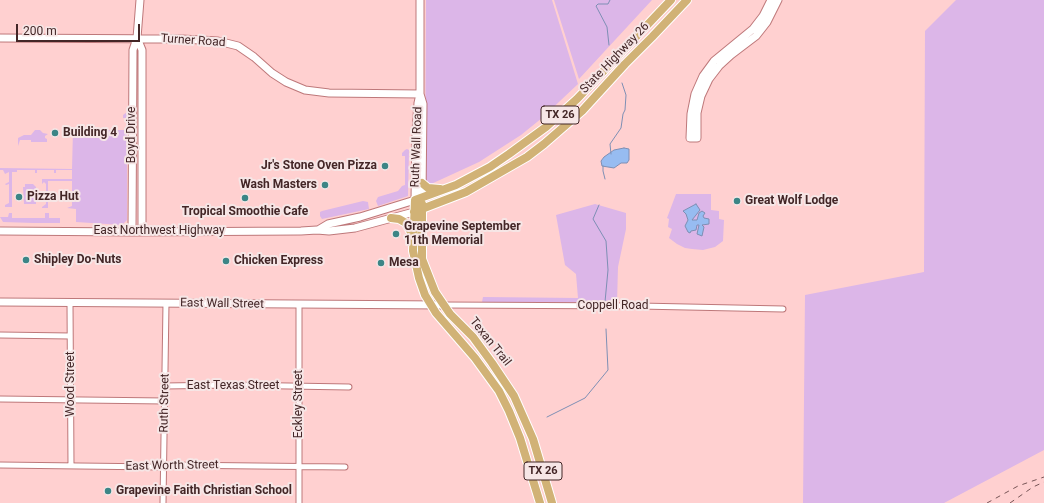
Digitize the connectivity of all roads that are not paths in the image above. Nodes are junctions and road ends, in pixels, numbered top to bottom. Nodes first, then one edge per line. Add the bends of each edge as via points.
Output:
1 (140, 0) edge
2 (420, 0) edge
3 (671, 0) edge
4 (687, 0) edge
5 (771, 0) edge
6 (778, 0) edge
7 (637, 35) junction
8 (0, 38) edge
9 (137, 38) junction
10 (645, 44) junction
11 (420, 94) junction
12 (133, 100) junction
13 (142, 105) junction
14 (132, 109) junction
15 (422, 183) junction
16 (446, 188) junction
17 (418, 198) junction
18 (444, 202) junction
19 (422, 209) junction
20 (414, 212) junction
21 (391, 218) junction
22 (422, 223) junction
23 (317, 230) junction
24 (0, 231) edge
25 (132, 232) junction
26 (142, 232) junction
27 (413, 234) junction
28 (0, 302) edge
29 (70, 303) junction
30 (166, 303) junction
31 (299, 305) junction
32 (432, 305) junction
33 (444, 306) junction
34 (782, 309) dead end
35 (0, 335) edge
36 (70, 336) junction
37 (165, 386) junction
38 (299, 386) junction
39 (349, 387) dead end
40 (0, 399) edge
41 (71, 400) junction
42 (165, 400) junction
43 (519, 406) junction
44 (510, 411) junction
45 (0, 464) edge
46 (71, 466) junction
47 (164, 466) junction
48 (299, 466) junction
49 (345, 467) dead end
50 (163, 503) edge
51 (299, 503) edge
52 (540, 503) edge
53 (552, 503) edge

1 - 9 street, Boyd Drive
2 - 11 street, Ruth Wall Road
3 - 7 main road, State Highway 26 / TX 26
4 - 10 main road, State Highway 26 / TX 26
5 - 6 street via 753,29 714,61 703,76 695,94 691,114 694,138 701,96 709,80 731,55 756,36 767,22
7 - 10 main road
7 - 16 main road, State Highway 26 / TX 26 via 546,127 490,167
8 - 9 street, Turner Road
9 - 11 street, Turner Road via 218,40 238,46 286,82 319,92
9 - 12 street, Boyd Drive via 133,50
9 - 13 street, Boyd Drive via 142,50
10 - 18 main road, State Highway 26 / TX 26 via 582,111 544,144 507,169
11 - 15 street, Ruth Wall Road via 423,104
11 - 17 street, Ruth Wall Road via 416,131
12 - 13 street
12 - 14 street, Boyd Drive
13 - 14 street
13 - 26 street, Boyd Drive
14 - 25 street, Boyd Drive
15 - 16 main road via 428,188
15 - 17 street, Ruth Wall Road
16 - 17 main road, State Highway 26 / TX 26
17 - 19 main road, Texan Trail
17 - 20 main road, Texan Trail / TX 26
17 - 23 street, East Northwest Highway via 360,217 328,224
18 - 19 main road, State Highway 26 / TX 26
18 - 22 main road, TX 26 via 428,212
19 - 20 main road, State Highway 26 / TX 26
19 - 22 main road, Texan Trail
20 - 21 street, East Northwest Highway
20 - 27 main road, Texan Trail / TX 26
21 - 23 street, East Northwest Highway via 355,228
21 - 27 main road via 406,223
22 - 33 main road, Texan Trail / TX 26 via 422,259 435,292
23 - 26 street, East Northwest Highway
24 - 25 street, East Northwest Highway
25 - 26 street, East Northwest Highway
27 - 32 main road, Texan Trail / TX 26 via 417,273 425,295
28 - 29 street, East Wall Street
29 - 30 street, East Wall Street
29 - 36 street, Wood Street
30 - 31 street, East Wall Street
30 - 37 street, Ruth Street
31 - 32 street, East Wall Street
31 - 38 street, Eckley Street
32 - 33 street, East Wall Street
32 - 44 main road, Texan Trail / TX 26 via 486,373
33 - 34 street, Coppell Road
33 - 43 main road, Texan Trail / TX 26 via 473,337
35 - 36 street
36 - 41 street, Wood Street
37 - 38 street, East Texas Street
37 - 42 street, Ruth Street
38 - 39 street, East Texas Street
38 - 48 street, Eckley Street
40 - 41 street
41 - 42 street
41 - 46 street, Wood Street
42 - 47 street, Ruth Street
43 - 44 main road
43 - 53 main road, Texan Trail / TX 26 via 533,439
44 - 52 main road, Texan Trail / TX 26
45 - 46 street, East Worth Street
46 - 47 street, East Worth Street
47 - 48 street, East Worth Street
47 - 50 street, Ruth Street
48 - 49 street, East Worth Street
48 - 51 street, Eckley Street

